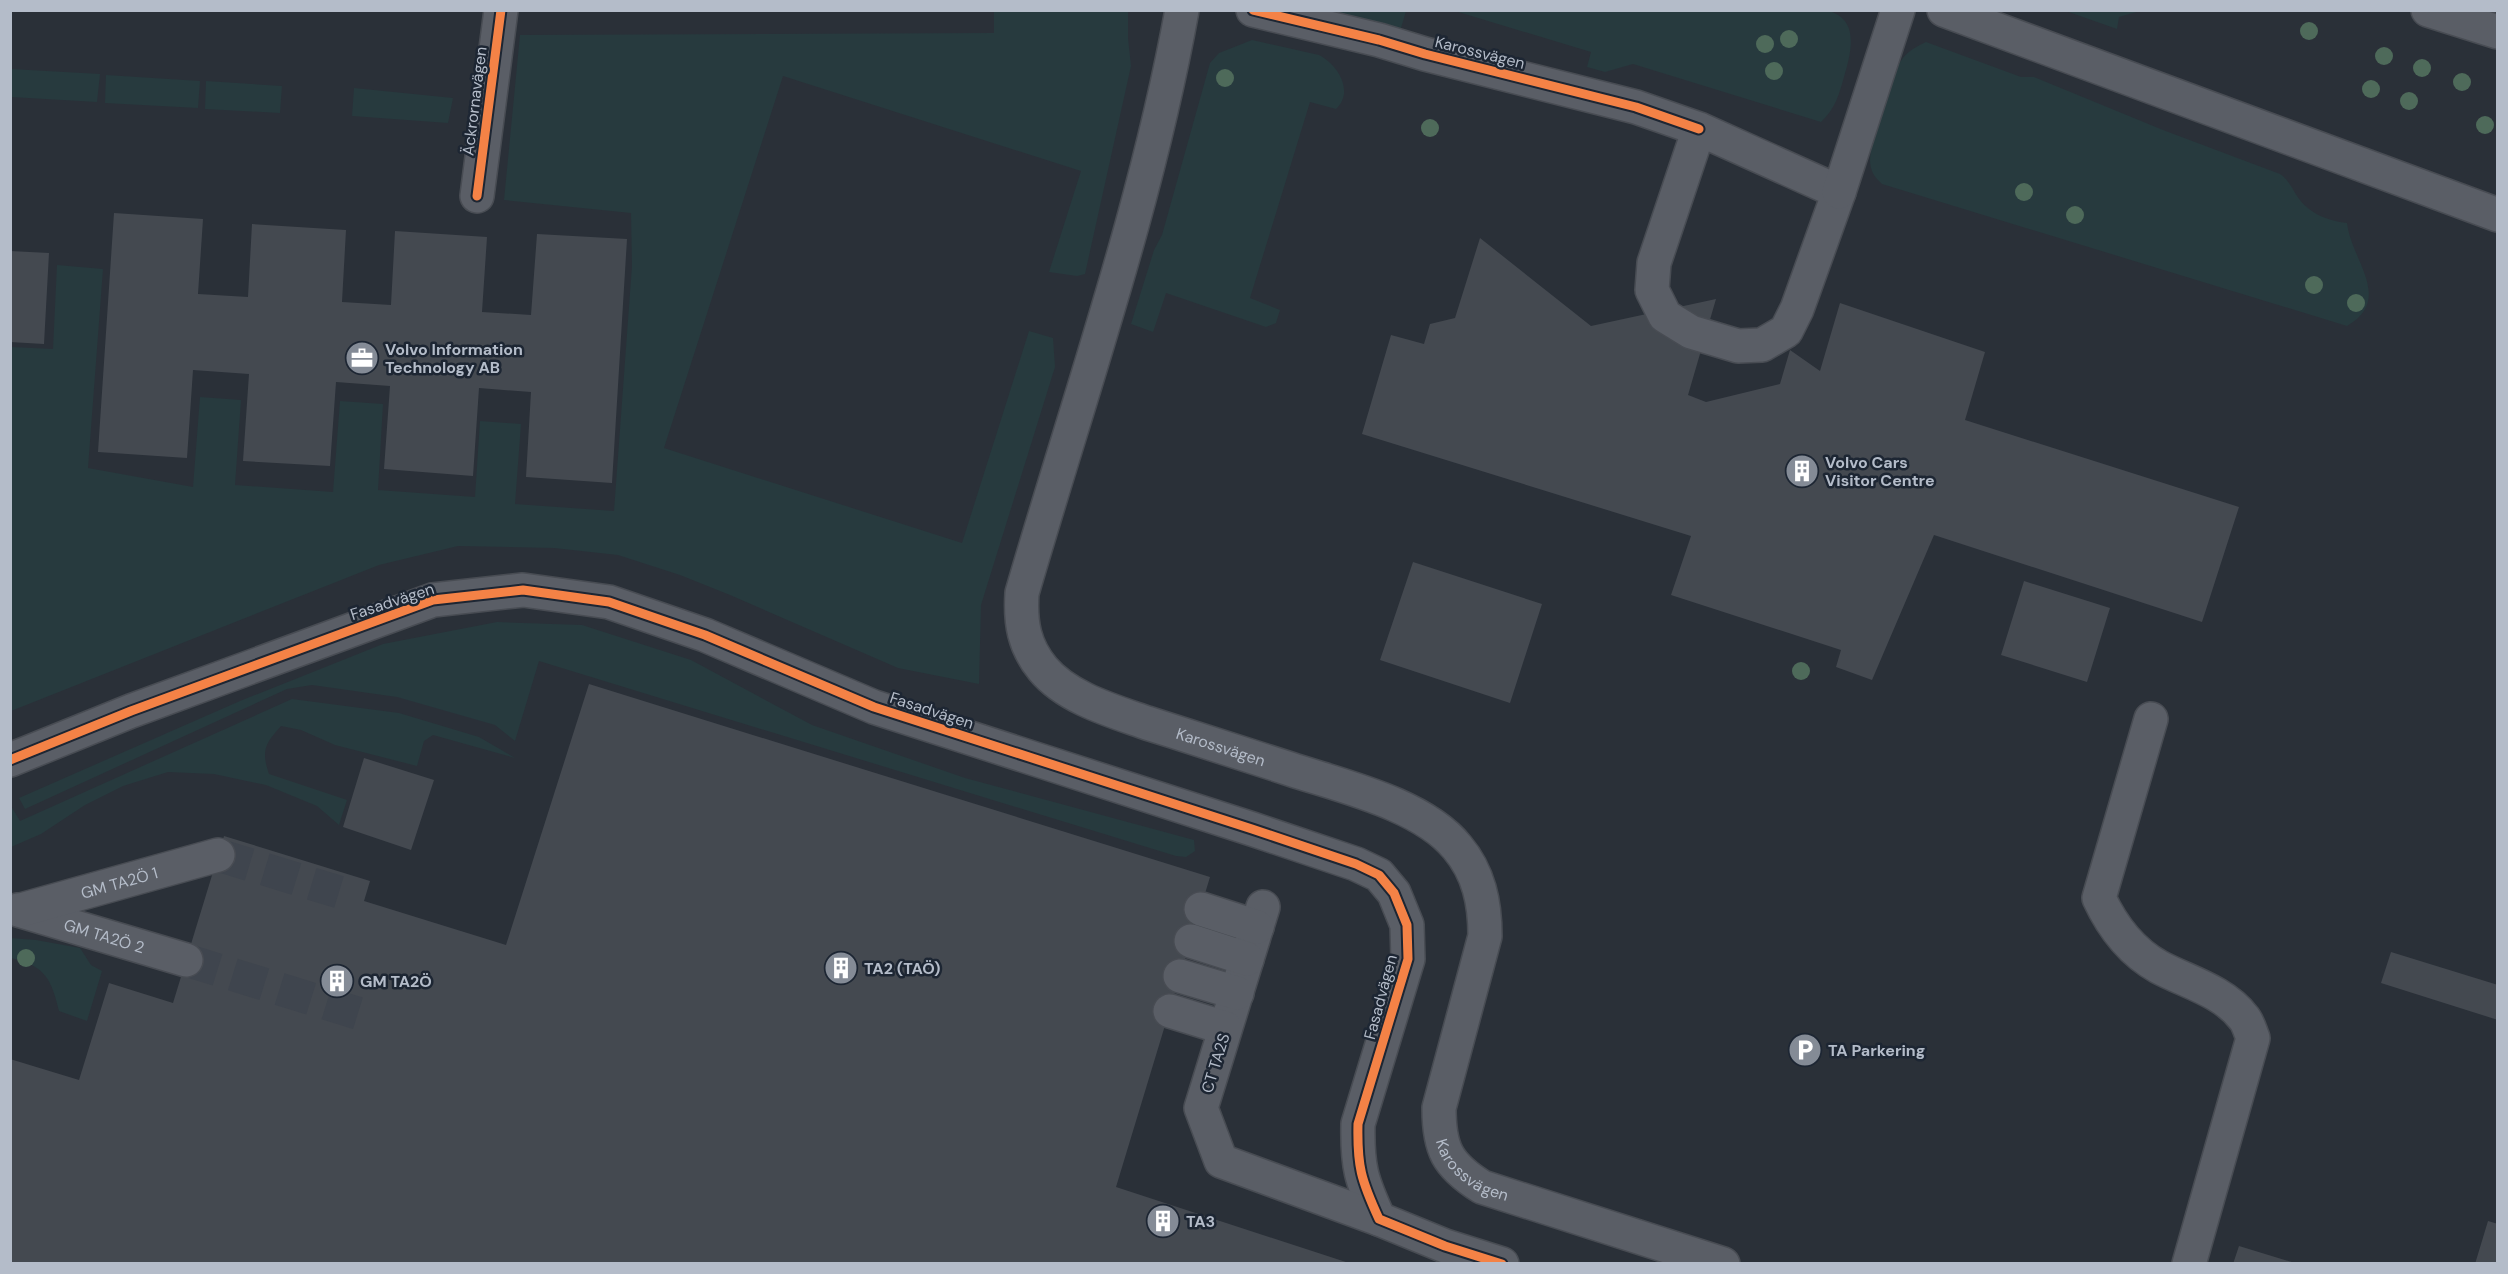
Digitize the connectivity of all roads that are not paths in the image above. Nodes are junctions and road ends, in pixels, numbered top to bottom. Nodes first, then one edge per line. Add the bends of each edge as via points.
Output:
1 (501, 10) edge
2 (1182, 10) edge
3 (1253, 10) edge
4 (1898, 10) edge
5 (1944, 10) edge
6 (2427, 10) edge
7 (2498, 32) edge
8 (1699, 129) junction
9 (1839, 192) junction
10 (477, 196) dead end
11 (2498, 215) edge
12 (2151, 720) dead end
13 (10, 760) edge
14 (218, 855) tunnel mouth
15 (1200, 909) dead end
16 (16, 910) edge
17 (1191, 941) dead end
18 (1247, 959) junction
19 (186, 960) tunnel mouth
20 (1180, 976) dead end
21 (1237, 993) junction
22 (1170, 1011) dead end
23 (1225, 1028) junction
24 (1379, 1219) junction
25 (1502, 1263) edge
26 (1723, 1263) edge
27 (2189, 1263) edge

1 - 10 street, Äckrornavägen
2 - 26 street, Karossvägen via 1139,200 1022,593 1020,618 1027,645 1044,671 1071,692 1119,713 1387,801 1433,826 1457,846 1482,892 1485,936 1439,1108 1439,1132 1445,1155 1482,1188
3 - 8 street, Karossvägen via 1636,107
4 - 9 street
5 - 11 street
6 - 7 street
8 - 9 street, Karossvägen
8 - 9 street via 1654,263 1652,290 1665,316 1691,332 1738,346 1762,345 1786,332
12 - 27 street via 2099,898 2110,921 2130,945 2157,966 2216,994 2244,1017 2253,1038
13 - 24 street, Fasadvägen via 131,711 433,600 523,590 609,602 705,635 874,707 1284,840 1379,875 1394,893 1407,925 1408,959 1358,1124 1362,1180
14 - 16 street, GM TA2Ö 1
15 - 18 street, CT TA2S via 1260,917
16 - 19 street, GM TA2Ö 2
17 - 18 street
18 - 21 street, CT TA2S
20 - 21 street
21 - 23 street, CT TA2S
22 - 23 street
23 - 24 street, CT TA2S via 1202,1108 1221,1161
24 - 25 street

